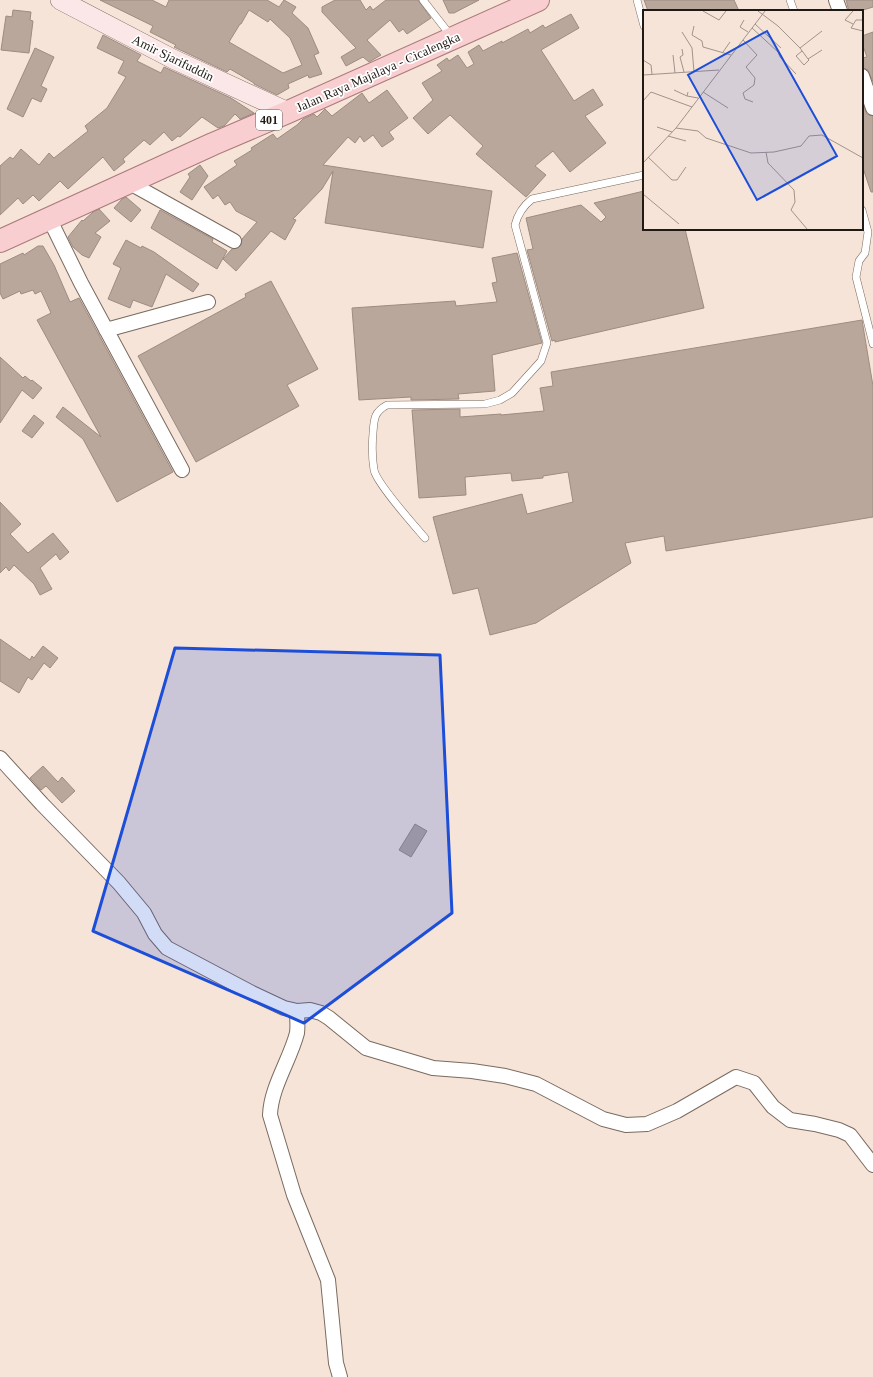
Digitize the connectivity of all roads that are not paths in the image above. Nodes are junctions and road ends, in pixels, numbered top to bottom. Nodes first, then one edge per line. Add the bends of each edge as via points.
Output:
1 (423, 0) edge
2 (538, 0) edge
3 (637, 0) edge
4 (790, 0) edge
5 (836, 0) edge
6 (68, 2) edge
7 (794, 10) edge
8 (840, 10) edge
9 (643, 22) edge
10 (453, 38) junction
11 (863, 79) edge
12 (873, 108) edge
13 (288, 112) junction
14 (643, 175) edge
15 (128, 182) junction
16 (863, 214) edge
17 (50, 218) junction
18 (234, 241) dead end
19 (0, 242) edge
20 (208, 302) dead end
21 (106, 330) junction
22 (873, 344) edge
23 (182, 470) dead end
24 (425, 538) dead end
25 (0, 758) edge
26 (297, 1011) junction
27 (873, 1165) edge
28 (340, 1377) edge

1 - 10 lane
2 - 10 main road, Jalan Raya Majalaya - Cicalengka / 401
3 - 9 lane
4 - 7 lane
5 - 8 street
6 - 13 main road, Amir Sjarifuddin via 173,59
10 - 13 main road, Jalan Raya Majalaya - Cicalengka / 401
11 - 12 street
13 - 15 main road, Jalan Raya Majalaya - Cicalengka / 401
14 - 24 lane via 532,199 524,205 516,225 547,343 541,361 512,393 485,404 387,406 379,409 373,428 374,471
15 - 17 main road, Jalan Raya Majalaya - Cicalengka / 401
15 - 18 street
16 - 22 lane via 868,232 865,253 859,261 856,277
17 - 19 main road, Jalan Raya Majalaya - Cicalengka / 401
17 - 21 street
20 - 21 street
21 - 23 street
25 - 26 street via 119,883 144,912 155,934 167,948 252,993 284,1008
26 - 27 street via 310,1010 321,1013 366,1048 433,1068 505,1076 536,1084 603,1119 626,1125 647,1124 677,1111 736,1078 754,1083 773,1107 790,1120 815,1124 850,1135
26 - 28 street via 297,1031 270,1105 270,1115 294,1195 328,1280 336,1363

